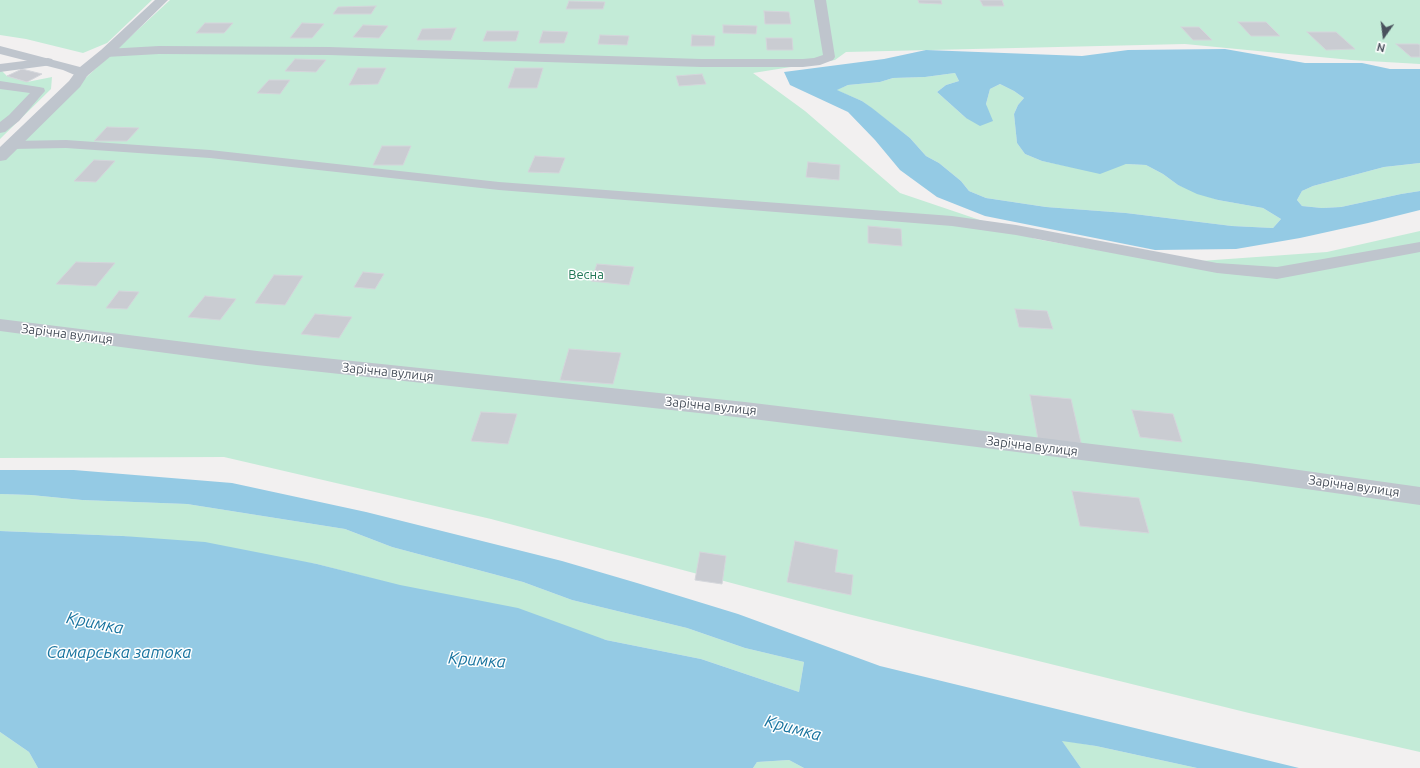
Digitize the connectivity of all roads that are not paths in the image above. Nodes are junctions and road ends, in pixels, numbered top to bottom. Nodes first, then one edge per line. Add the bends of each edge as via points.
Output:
1 (162, 0) edge
2 (820, 0) edge
3 (0, 50) edge
4 (106, 53) junction
5 (48, 62) junction
6 (0, 68) edge
7 (82, 73) junction
8 (0, 85) edge
9 (0, 129) edge
10 (12, 145) junction
11 (0, 156) edge
12 (1420, 247) edge
13 (0, 325) edge
14 (1420, 496) edge

1 - 4 street
2 - 4 lane via 829,57 803,63 702,63 321,51 159,50
3 - 5 street
4 - 7 street
5 - 6 lane
5 - 7 street
7 - 10 street via 75,84
8 - 9 lane via 38,91 14,118
10 - 11 street
10 - 12 lane via 66,144 210,154 499,186 952,221 1016,230 1217,268 1277,273
13 - 14 lane, Зарічна вулиця via 257,358 745,410 1249,472

